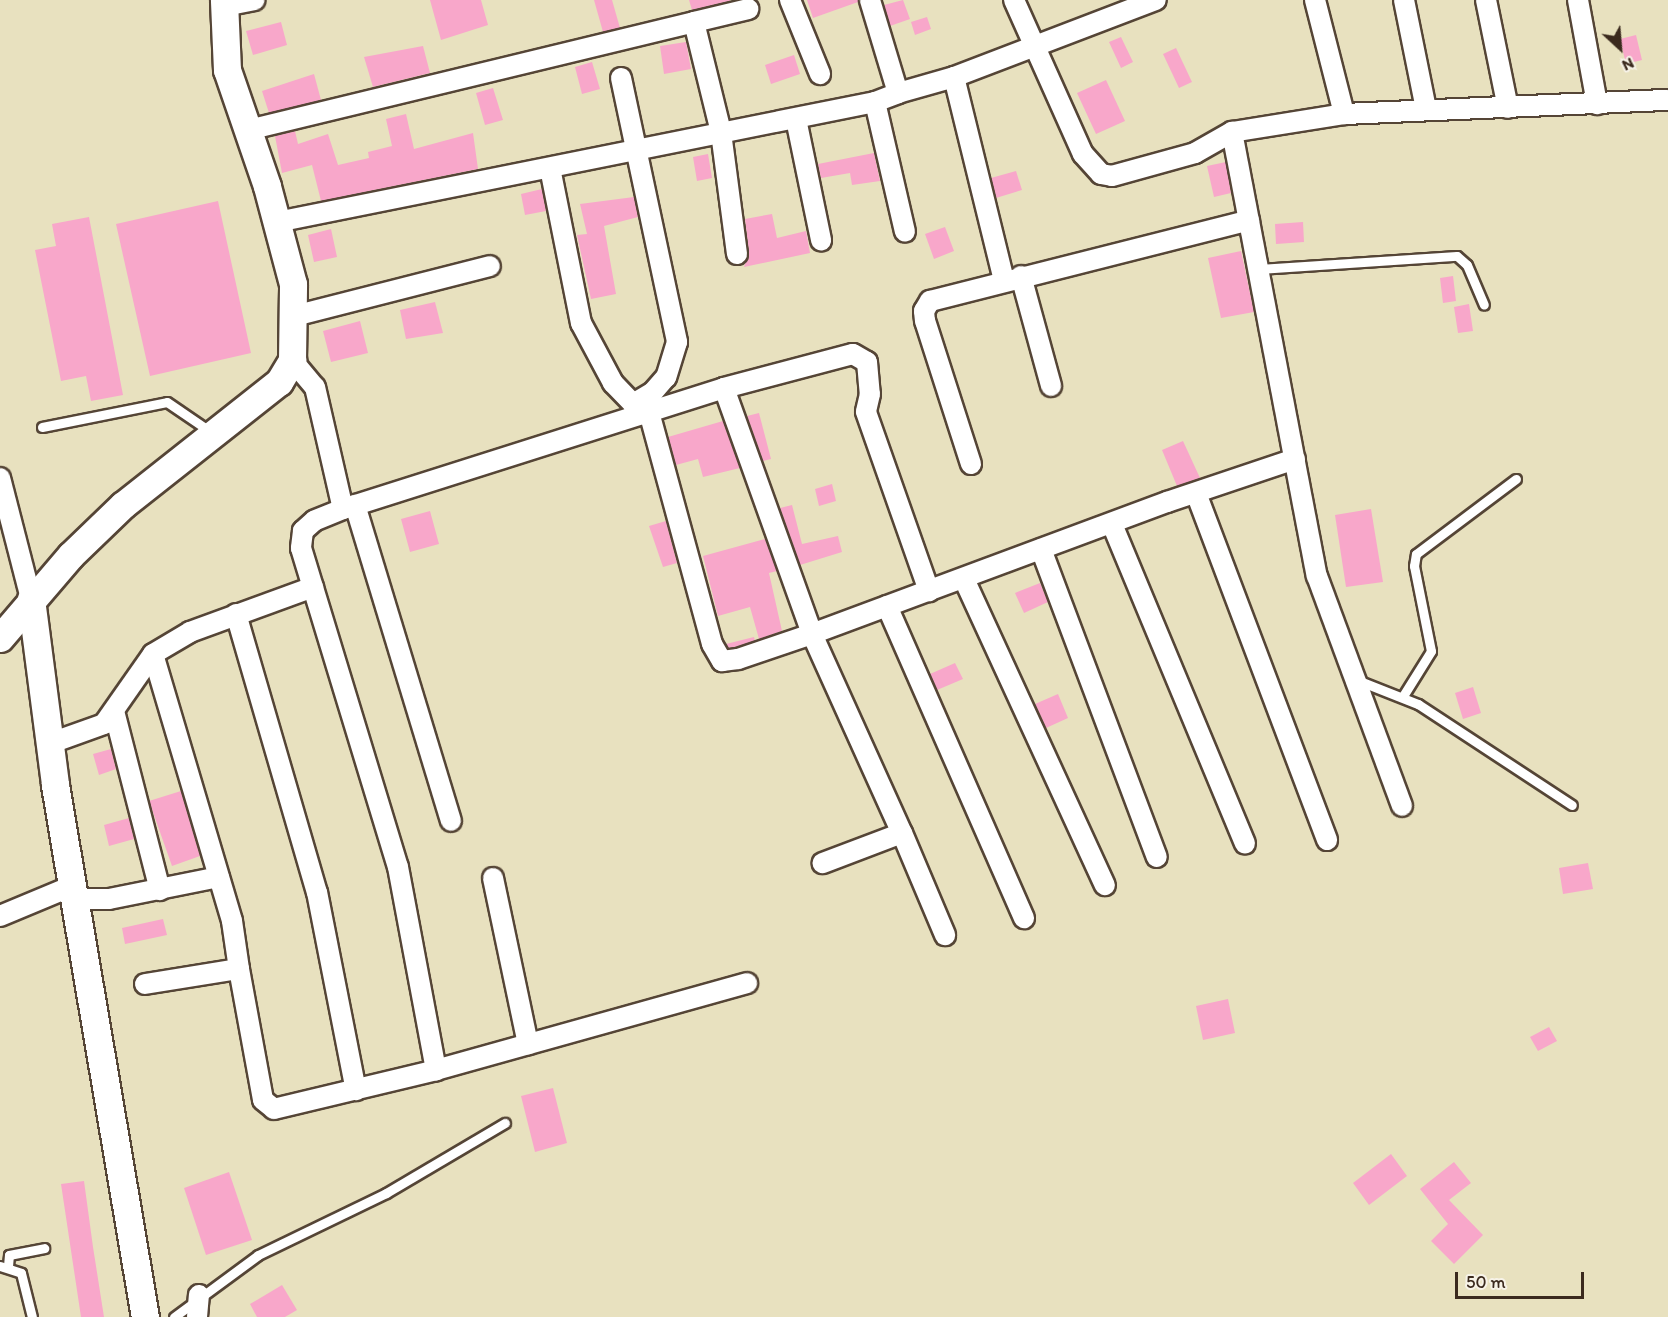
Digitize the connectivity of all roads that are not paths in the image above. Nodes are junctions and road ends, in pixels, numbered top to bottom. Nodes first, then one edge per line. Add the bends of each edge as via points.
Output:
1 (254, 0) edge
2 (790, 0) edge
3 (870, 0) edge
4 (1014, 0) edge
5 (1156, 0) edge
6 (1315, 0) edge
7 (1404, 0) edge
8 (1486, 0) edge
9 (1578, 0) edge
10 (224, 3) edge
11 (748, 9) dead end
12 (694, 22) junction
13 (1036, 49) junction
14 (820, 74) dead end
15 (954, 77) junction
16 (621, 78) dead end
17 (898, 93) junction
18 (1668, 100) edge
19 (875, 102) junction
20 (1597, 104) junction
21 (1508, 108) junction
22 (1426, 110) junction
23 (1344, 114) junction
24 (796, 119) junction
25 (248, 130) junction
26 (721, 132) junction
27 (1232, 132) junction
28 (636, 149) junction
29 (550, 168) junction
30 (1249, 220) junction
31 (277, 222) junction
32 (905, 232) dead end
33 (821, 240) dead end
34 (737, 254) dead end
35 (490, 266) dead end
36 (1259, 269) junction
37 (1012, 278) junction
38 (1484, 305) dead end
39 (294, 316) junction
40 (292, 360) junction
41 (1051, 386) dead end
42 (724, 388) junction
43 (640, 410) junction
44 (42, 427) dead end
45 (216, 435) junction
46 (1295, 459) junction
47 (971, 464) dead end
48 (0, 478) edge
49 (1516, 479) dead end
50 (1196, 493) junction
51 (349, 507) junction
52 (1112, 524) junction
53 (1041, 549) junction
54 (964, 579) junction
55 (313, 587) junction
56 (929, 591) junction
57 (31, 599) junction
58 (887, 606) junction
59 (236, 614) junction
60 (812, 634) junction
61 (0, 638) edge
62 (153, 654) junction
63 (1357, 680) junction
64 (1403, 696) junction
65 (114, 711) junction
66 (51, 743) junction
67 (1572, 805) dead end
68 (1402, 806) dead end
69 (451, 821) dead end
70 (902, 833) junction
71 (1327, 840) dead end
72 (1245, 843) dead end
73 (1157, 856) dead end
74 (823, 864) dead end
75 (219, 877) junction
76 (493, 878) dead end
77 (1105, 885) dead end
78 (160, 890) junction
79 (73, 892) junction
80 (0, 916) edge
81 (1024, 918) dead end
82 (945, 935) dead end
83 (239, 969) junction
84 (747, 983) dead end
85 (145, 984) dead end
86 (528, 1044) junction
87 (436, 1070) junction
88 (356, 1090) junction
89 (505, 1123) dead end
90 (44, 1248) dead end
91 (4, 1266) edge
92 (199, 1295) junction
93 (32, 1317) edge
94 (145, 1317) edge
95 (174, 1317) edge
96 (197, 1317) edge

1 - 10 street
2 - 14 street
3 - 17 street
4 - 13 street
5 - 13 street
6 - 23 street
7 - 22 street
8 - 21 street
9 - 20 street
10 - 25 main road via 227,70
11 - 12 street
12 - 25 street
12 - 26 street
13 - 15 street
13 - 27 street via 1083,154 1101,174 1112,176 1195,153
15 - 17 street
15 - 37 street
16 - 28 street
17 - 19 street
18 - 20 street
19 - 24 street
19 - 32 street
20 - 21 street
21 - 22 street
22 - 23 street
23 - 27 street
24 - 26 street
24 - 33 street
25 - 31 main road
26 - 28 street
26 - 34 street
27 - 30 street
28 - 29 street
28 - 43 street via 677,342 666,377
29 - 31 street
29 - 43 street via 581,323 613,382
30 - 36 street
30 - 37 street
31 - 39 main road via 293,284
35 - 39 street
36 - 38 lane via 1456,256 1467,265
36 - 46 street
37 - 41 street
37 - 47 street via 930,301 924,310
39 - 40 main road
40 - 45 main road via 279,381
40 - 51 street via 315,387
42 - 43 street
42 - 56 street via 853,354 867,362 870,393 866,412
42 - 60 street
43 - 51 street
43 - 60 street via 717,656 722,661 738,659
44 - 45 lane via 167,402
45 - 57 main road via 123,505
46 - 50 street
46 - 63 street via 1317,576
48 - 57 street
49 - 64 lane via 1416,554 1414,566 1431,651
50 - 52 street
50 - 71 street
51 - 55 street via 314,521 303,531 301,548
51 - 69 street
52 - 53 street
52 - 72 street
53 - 54 street
53 - 73 street
54 - 56 street
54 - 77 street
55 - 59 street
55 - 87 street via 398,867
56 - 58 street
57 - 61 main road
57 - 66 main road
58 - 60 street
58 - 81 street
59 - 62 street via 190,632
59 - 88 street via 317,892
60 - 70 street
62 - 65 street
62 - 75 street
63 - 64 lane
63 - 68 street
64 - 67 lane
65 - 66 street via 104,724
65 - 78 street
66 - 79 main road
70 - 74 street
70 - 82 street
75 - 78 street
75 - 83 street via 232,921
76 - 86 street
78 - 79 street via 109,899
79 - 80 street
79 - 94 main road
83 - 85 street
83 - 88 street via 265,1105 281,1108
84 - 86 street
86 - 87 street
87 - 88 street
89 - 92 lane via 386,1193 258,1255
90 - 91 lane via 9,1255
91 - 93 lane via 16,1268 24,1279
92 - 95 lane
92 - 96 street

